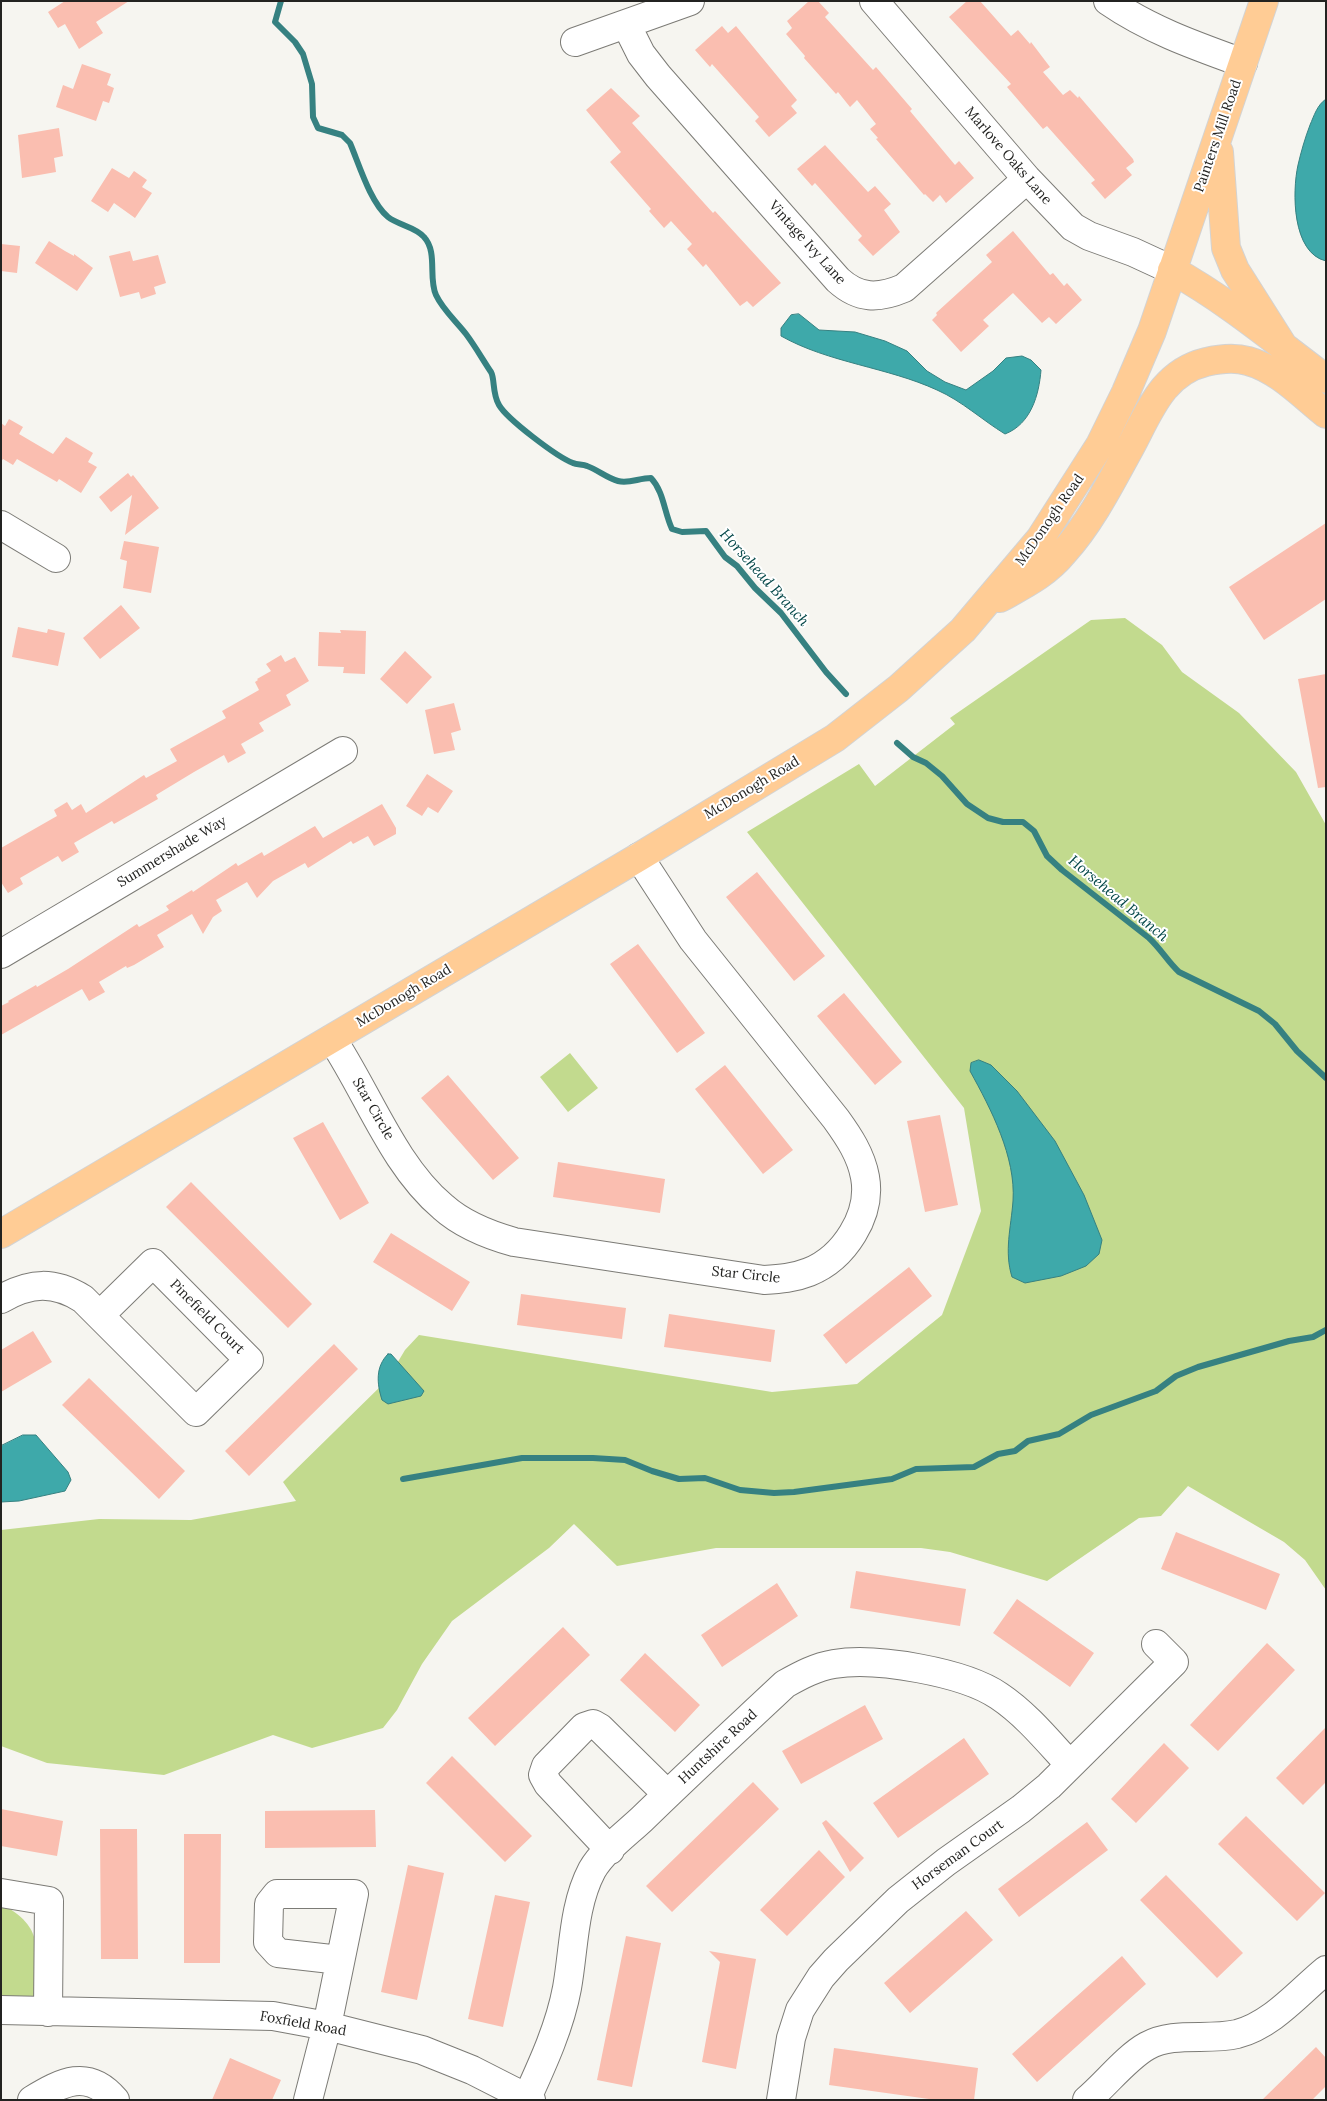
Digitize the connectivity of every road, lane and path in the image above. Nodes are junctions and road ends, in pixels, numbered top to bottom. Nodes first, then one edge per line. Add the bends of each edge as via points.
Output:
1 (690, 1) edge
2 (874, 1) edge
3 (1108, 1) edge
4 (1264, 1) edge
5 (626, 24) junction
6 (575, 42) dead end
7 (1243, 63) junction
8 (1218, 139) junction
9 (1027, 179) junction
10 (1172, 270) junction
11 (1285, 349) junction
12 (1326, 379) edge
13 (1326, 414) edge
14 (1, 525) edge
15 (56, 558) dead end
16 (984, 607) junction
17 (343, 751) dead end
18 (639, 857) junction
19 (1, 954) edge
20 (332, 1039) junction
21 (1, 1234) edge
22 (1, 1299) edge
23 (100, 1315) junction
24 (1156, 1644) dead end
25 (1070, 1765) junction
26 (667, 1794) junction
27 (610, 1850) junction
28 (1, 1893) edge
29 (340, 1960) dead end
30 (1326, 1970) edge
31 (1, 2010) edge
32 (48, 2012) junction
33 (327, 2026) junction
34 (529, 2099) edge
35 (32, 2100) edge
36 (115, 2100) edge
37 (308, 2100) edge
38 (781, 2100) edge
39 (1087, 2100) edge

1 - 5 street
2 - 9 street, Marlove Oaks Lane
3 - 7 street via 1174,38
4 - 7 main road, Painters Mill Road
5 - 6 street
5 - 9 street, Vintage Ivy Lane via 641,54 658,76 838,280 857,293 886,296 904,288
7 - 8 main road, Painters Mill Road
8 - 10 main road, Painters Mill Road
8 - 11 main road via 1226,248 1235,270
9 - 10 street, Marlove Oaks Lane via 1073,227
10 - 11 main road via 1204,288
10 - 16 main road, McDonogh Road via 1148,340 1100,445 1040,539
11 - 12 main road
13 - 16 main road via 1275,374 1246,360 1216,360 1182,371 1152,404 1114,476 1065,551 1045,572
14 - 15 street
16 - 18 main road, McDonogh Road via 964,630 900,688 835,738
17 - 19 street, Summershade Way
18 - 20 main road, McDonogh Road
18 - 20 street, Star Circle via 693,940 836,1119 859,1156 866,1178 860,1219 850,1237 825,1264 790,1279 764,1280 514,1242 491,1235 444,1209 408,1170
20 - 21 main road, McDonogh Road
22 - 23 street, Pinefield Court via 28,1287 48,1285 69,1290
23 - 23 street, Pinefield Court via 153,1263 249,1360 196,1412
24 - 25 street, Horseman Court via 1174,1662
25 - 26 street, Huntshire Road via 1019,1712 998,1695 978,1685 954,1675 857,1662 832,1664 785,1684
25 - 38 street, Horseman Court via 1021,1810 898,1900 821,1977 800,2010 791,2038
26 - 27 street, Huntshire Road
26 - 27 street via 600,1728 593,1724 584,1727 546,1766 544,1775 548,1784
27 - 34 street, Huntshire Road via 593,1869 584,1890 577,1916 567,1990
28 - 32 street via 49,1901
29 - 33 street
30 - 39 street via 1256,2028 1212,2038 1168,2038 1146,2046
31 - 32 street, Foxfield Road
32 - 33 street, Foxfield Road via 273,2016
33 - 34 street, Foxfield Road via 422,2050 472,2070
33 - 37 street
35 - 36 street via 48,2090 80,2080 97,2083

